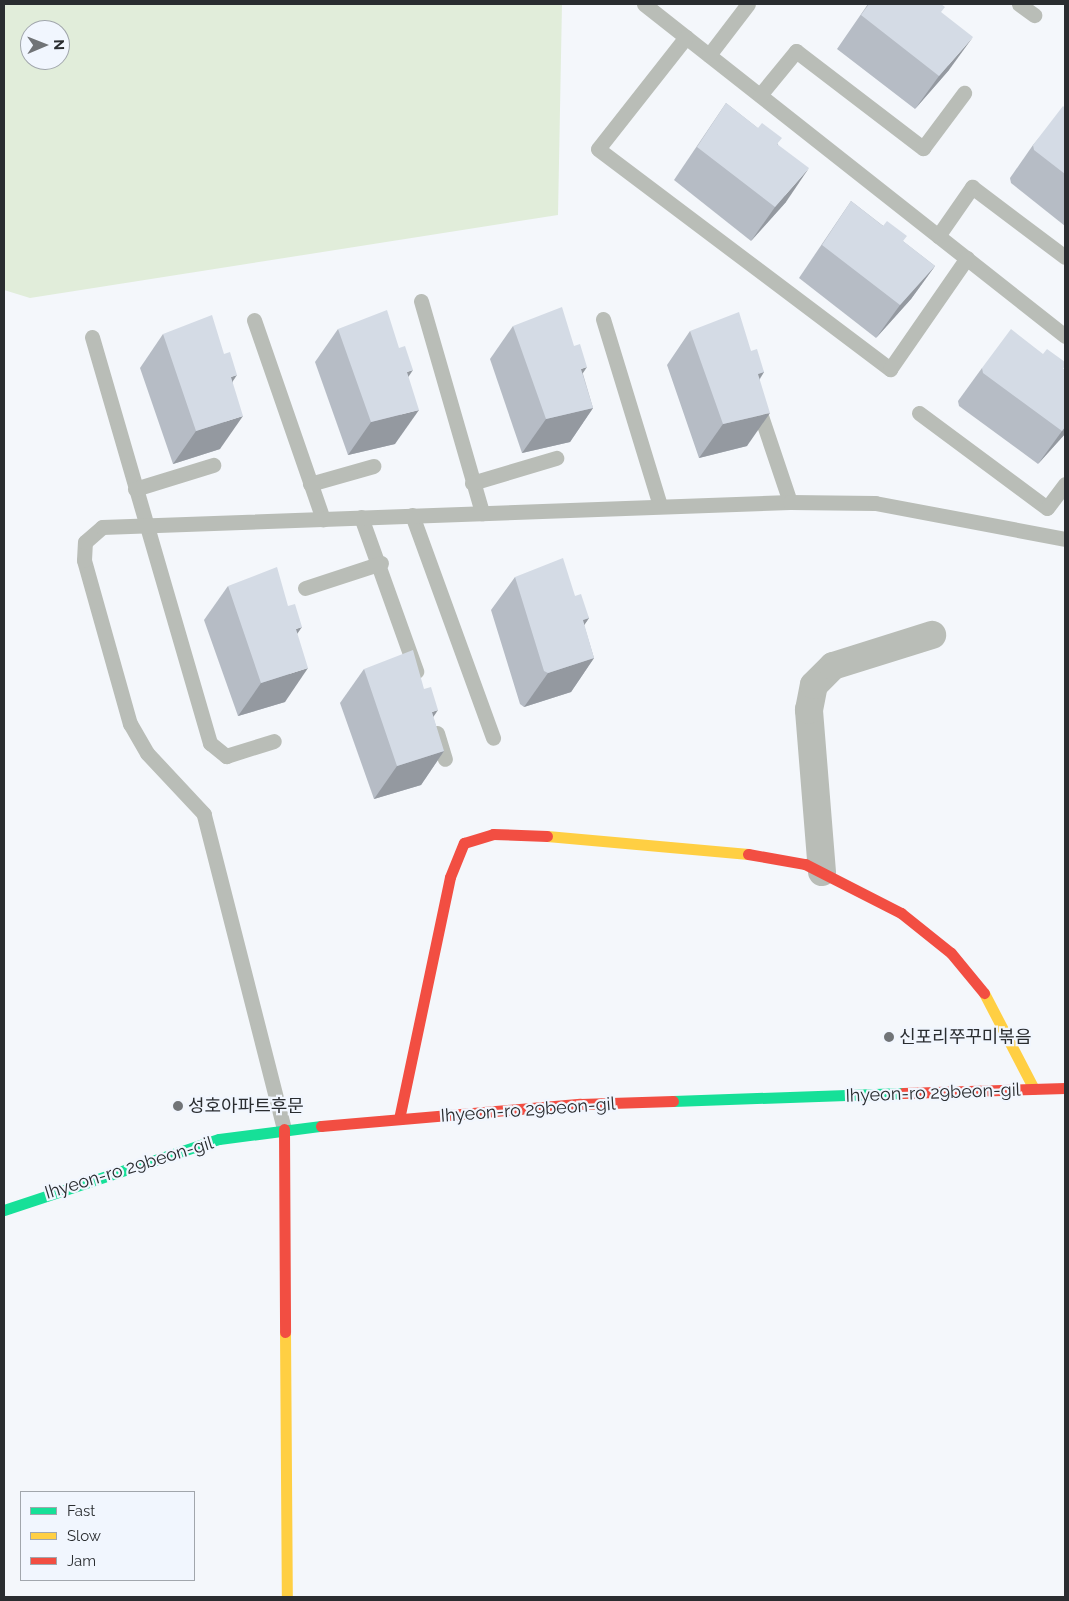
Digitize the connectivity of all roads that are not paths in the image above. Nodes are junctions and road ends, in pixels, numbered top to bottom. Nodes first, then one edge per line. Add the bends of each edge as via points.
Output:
1 (644, 4) edge
2 (748, 4) edge
3 (1019, 4) edge
4 (1034, 15) dead end
5 (686, 37) junction
6 (709, 55) junction
7 (964, 93) dead end
8 (760, 96) junction
9 (938, 236) junction
10 (1065, 256) edge
11 (967, 258) junction
12 (421, 301) dead end
13 (603, 319) dead end
14 (254, 320) dead end
15 (1065, 336) edge
16 (92, 337) dead end
17 (751, 386) edge
18 (920, 413) dead end
19 (556, 458) dead end
20 (213, 465) dead end
21 (373, 466) dead end
22 (472, 483) junction
23 (310, 484) junction
24 (1065, 484) edge
25 (135, 489) junction
26 (790, 502) junction
27 (660, 506) junction
28 (482, 513) junction
29 (412, 515) junction
30 (360, 517) junction
31 (323, 519) junction
32 (143, 522) junction
33 (1065, 539) edge
34 (381, 563) junction
35 (305, 588) dead end
36 (932, 635) dead end
37 (421, 684) edge
38 (433, 722) edge
39 (493, 738) dead end
40 (274, 741) dead end
41 (445, 759) dead end
42 (822, 872) junction
43 (1065, 1088) edge
44 (1034, 1089) junction
45 (399, 1120) junction
46 (284, 1129) junction
47 (4, 1210) edge
48 (287, 1597) edge

1 - 5 lane
2 - 6 lane
3 - 4 lane
5 - 6 lane
5 - 11 lane via 598,149 890,369
6 - 8 lane
7 - 8 lane via 923,148 796,51
8 - 9 lane
9 - 10 lane via 972,187
9 - 11 lane
11 - 15 lane
12 - 22 lane
13 - 27 lane
14 - 23 lane
16 - 25 lane
17 - 26 lane
18 - 24 lane via 1047,508
19 - 22 lane
20 - 25 lane
21 - 23 lane
22 - 28 lane
23 - 31 lane
25 - 32 lane
26 - 27 lane
26 - 33 lane via 875,503
27 - 28 lane
28 - 29 lane
29 - 30 lane
29 - 39 lane
30 - 31 lane
30 - 34 lane
31 - 32 lane
32 - 40 lane via 210,743 226,756
32 - 46 lane via 102,526 86,542 84,560 130,724 147,753 204,814
34 - 35 lane
34 - 37 lane
36 - 42 street via 832,666 814,685 808,710
38 - 41 lane
42 - 44 street via 901,913 951,953 986,994
42 - 45 street via 757,855 580,837 493,834 464,843 450,877
43 - 44 street, Ihyeon-ro 29beon-gil
44 - 45 street, Ihyeon-ro 29beon-gil via 580,1104
45 - 46 street, Ihyeon-ro 29beon-gil
46 - 47 street, Ihyeon-ro 29beon-gil via 210,1142
46 - 48 street

